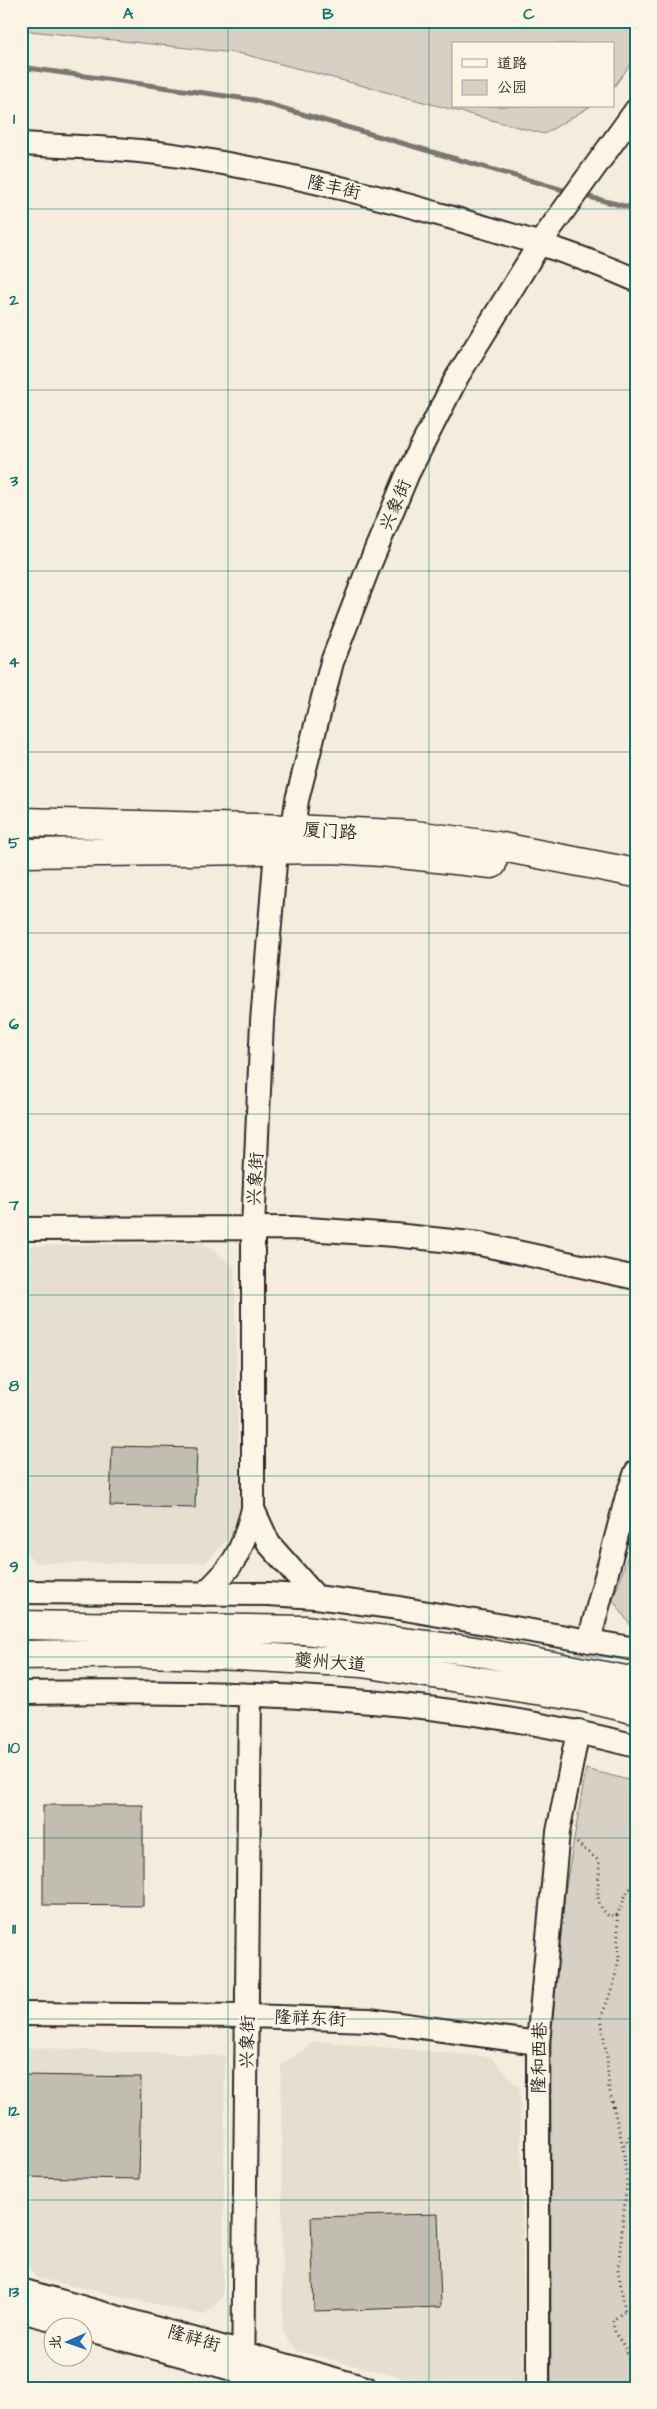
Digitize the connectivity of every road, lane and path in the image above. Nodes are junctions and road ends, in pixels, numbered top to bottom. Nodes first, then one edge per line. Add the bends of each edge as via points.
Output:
1 (633, 114) edge
2 (21, 144) edge
3 (540, 243) junction
4 (636, 280) edge
5 (21, 822) edge
6 (293, 828) junction
7 (276, 851) junction
8 (21, 852) edge
9 (636, 873) edge
10 (636, 890) edge
11 (21, 1229) edge
12 (253, 1229) junction
13 (636, 1278) edge
14 (636, 1472) edge
15 (253, 1509) junction
16 (21, 1592) edge
17 (204, 1594) junction
18 (316, 1597) junction
19 (21, 1625) edge
20 (588, 1641) junction
21 (636, 1649) edge
22 (21, 1655) edge
23 (636, 1682) edge
24 (21, 1693) edge
25 (250, 1695) junction
26 (636, 1710) edge
27 (578, 1731) junction
28 (636, 1746) edge
29 (570, 1837) dead end
30 (636, 1885) edge
31 (617, 1915) junction
32 (21, 2014) edge
33 (247, 2016) junction
34 (538, 2042) junction
35 (636, 2090) edge
36 (623, 2147) junction
37 (21, 2290) edge
38 (21, 2311) edge
39 (625, 2311) junction
40 (42, 2317) edge
41 (636, 2317) edge
42 (92, 2331) edge
43 (243, 2370) edge
44 (301, 2388) edge
45 (366, 2388) edge
46 (538, 2388) edge
47 (631, 2388) edge

1 - 3 street, 兴象街
2 - 3 street, 隆丰街 via 101,148 205,160 341,187
3 - 4 street, 隆丰街 via 589,259
3 - 6 street, 兴象街 via 456,377 408,473 367,570 332,662 297,800
5 - 6 main road, 厦门路
6 - 9 main road, 厦门路 via 415,835 498,846
7 - 8 main road, 厦门路
7 - 10 main road, 厦门路 via 332,850 437,858 529,868
7 - 12 street, 兴象街 via 262,1021
11 - 12 street
12 - 13 street via 293,1228 480,1244
12 - 15 street, 兴象街
14 - 20 street
15 - 17 street, 兴象街 via 240,1552 227,1572
15 - 18 street, 兴象街 via 270,1544
16 - 17 street
17 - 18 street
18 - 20 street
19 - 23 main road, 夔州大道 via 305,1630 474,1651
20 - 21 street
22 - 26 main road, 夔州大道 via 146,1653 362,1663 582,1697
24 - 25 street
25 - 27 street via 433,1707
25 - 33 street, 兴象街
27 - 28 street
27 - 34 street, 隆和西巷 via 558,1832
29 - 31 path via 599,1861 596,1899 610,1917
30 - 31 path via 628,1890
31 - 36 path via 619,1958 601,2017 609,2088
32 - 33 street, 隆祥东街
33 - 34 street, 隆祥东街 via 370,2020
33 - 43 street, 兴象街
34 - 46 street, 隆和西巷
35 - 36 path via 632,2103 632,2132
36 - 39 path via 627,2182 618,2269
37 - 43 street, 隆祥街
38 - 40 street
39 - 41 path
39 - 47 path via 613,2320 614,2332 627,2350
42 - 43 street, 隆祥街
43 - 44 street, 隆祥街
43 - 45 street, 隆祥街

